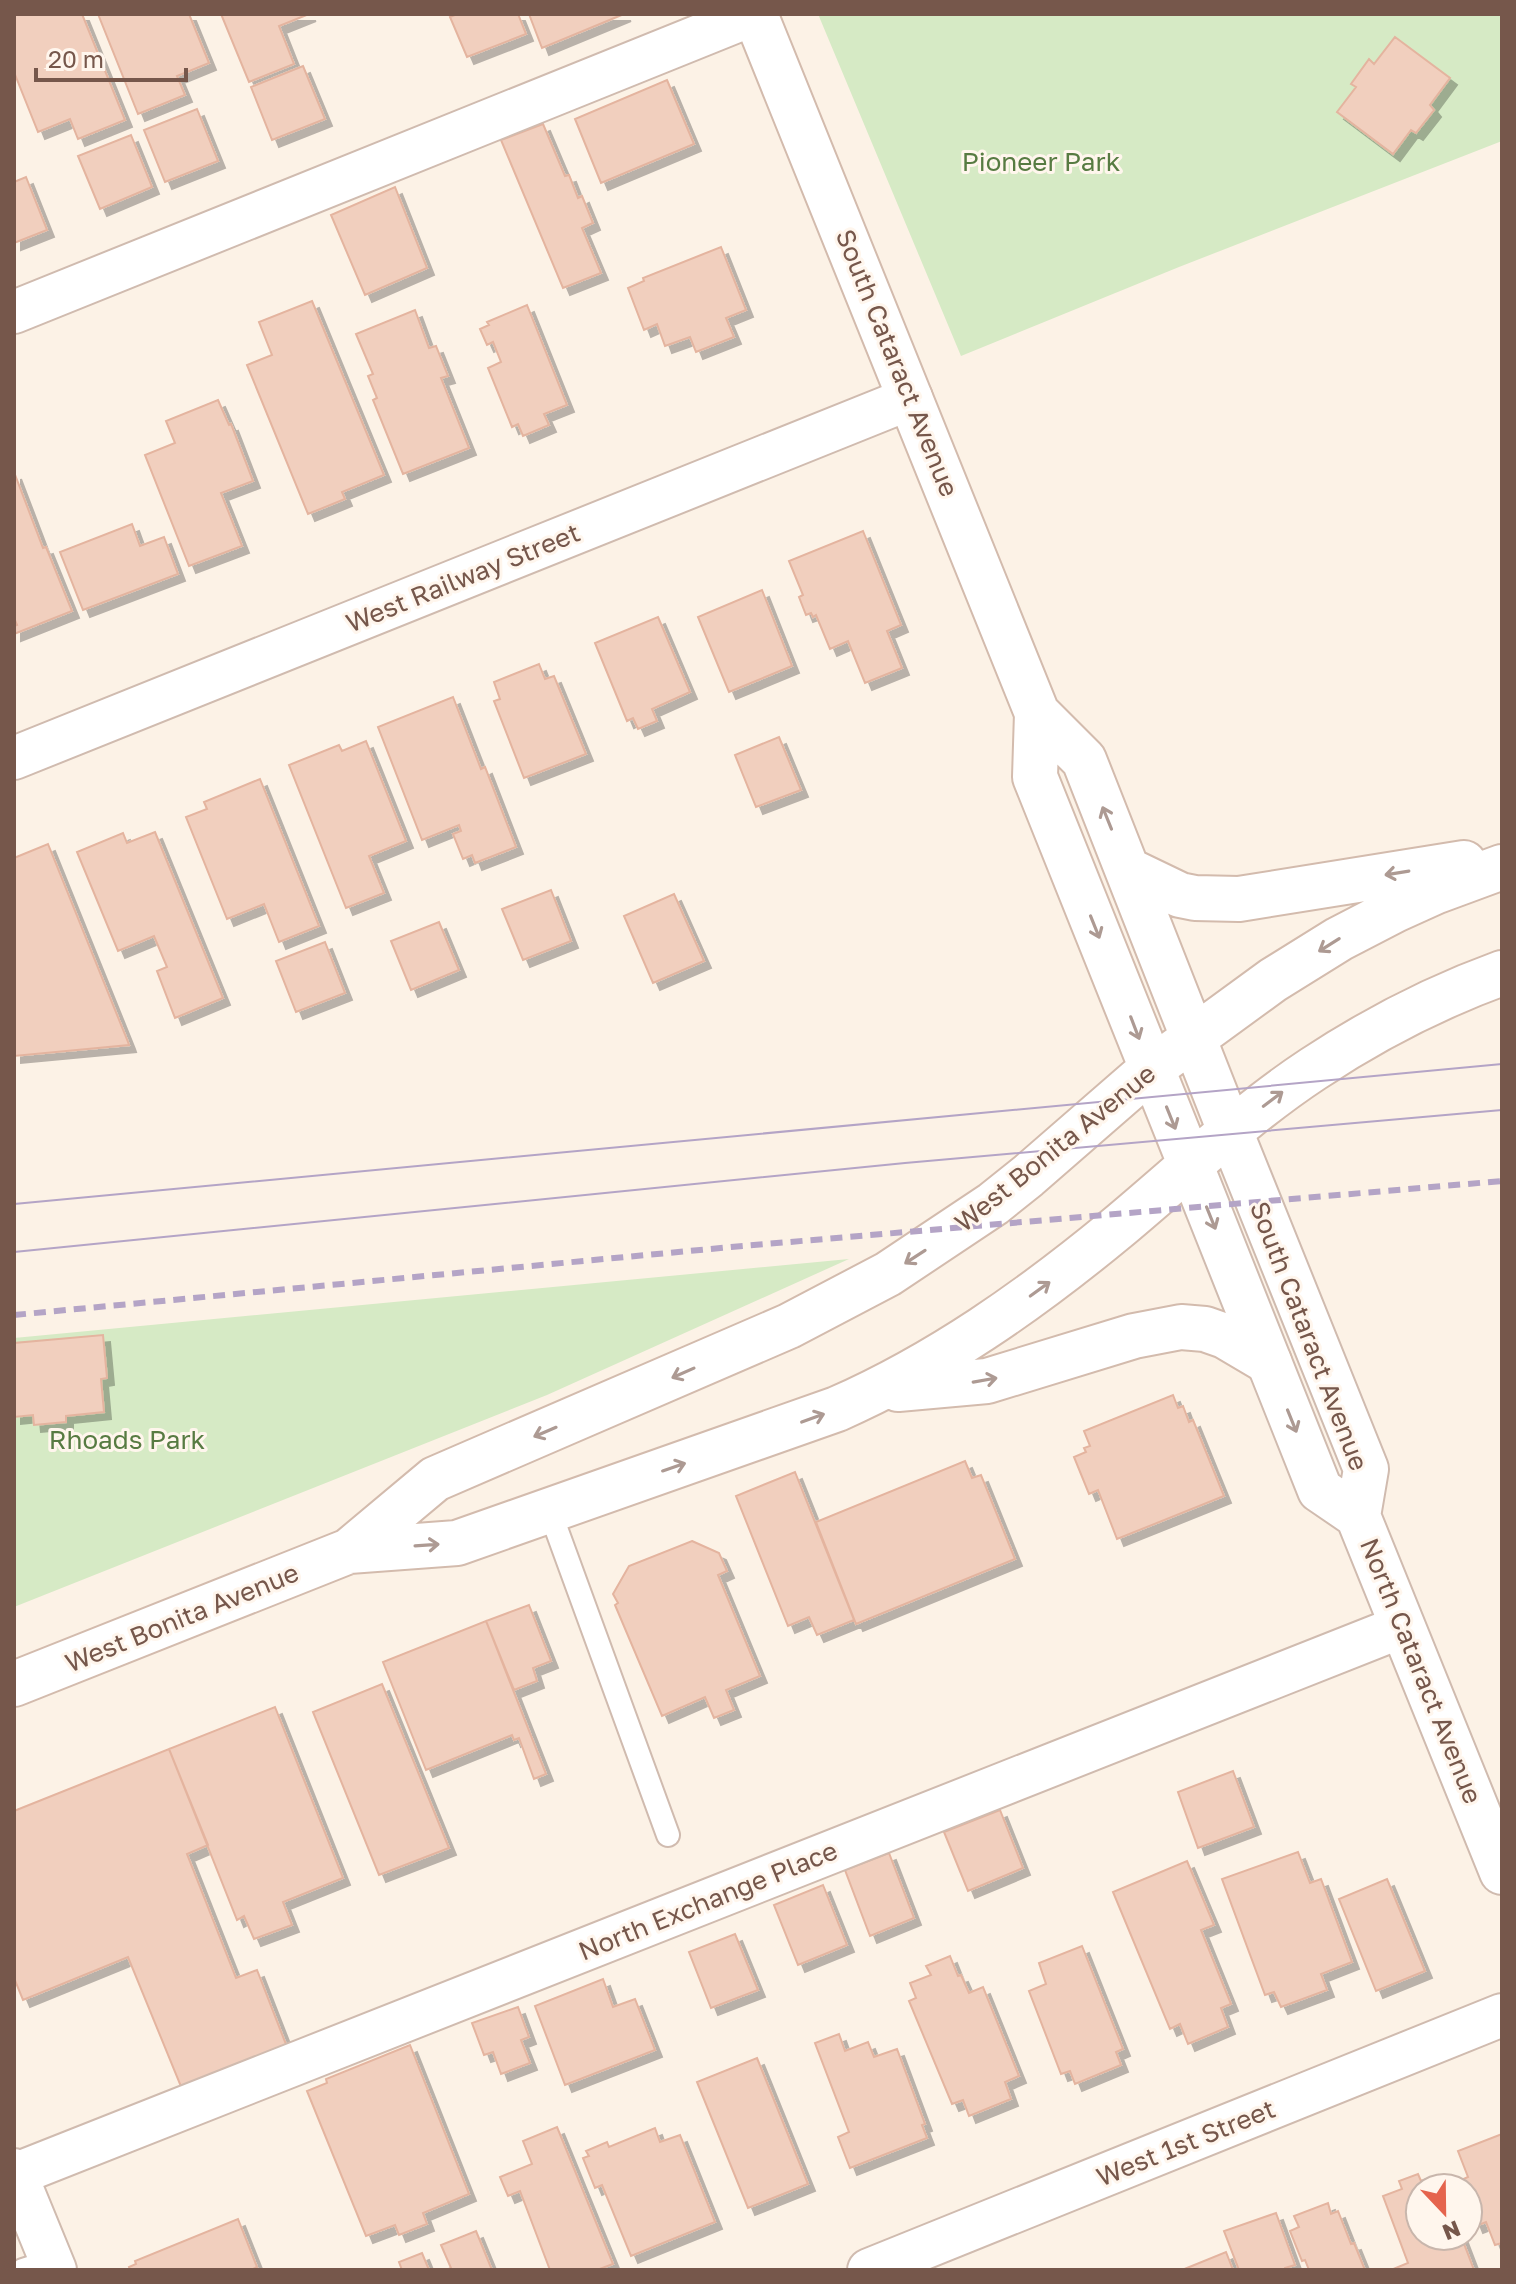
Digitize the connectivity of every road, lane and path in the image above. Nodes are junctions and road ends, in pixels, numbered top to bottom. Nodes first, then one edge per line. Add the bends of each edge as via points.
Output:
1 (755, 14) edge
2 (14, 312) edge
3 (911, 398) junction
4 (1037, 713) junction
5 (14, 758) edge
6 (1502, 857) edge
7 (1502, 867) edge
8 (1128, 870) junction
9 (1502, 973) edge
10 (1193, 1038) junction
11 (1151, 1069) junction
12 (1230, 1131) junction
13 (1191, 1166) junction
14 (1269, 1362) junction
15 (879, 1390) junction
16 (549, 1509) junction
17 (1358, 1516) junction
18 (349, 1551) junction
19 (1403, 1626) junction
20 (14, 1684) edge
21 (668, 1835) dead end
22 (1502, 1872) edge
23 (1502, 2015) edge
24 (15, 2173) edge
25 (43, 2267) edge
26 (869, 2270) edge

1 - 2 street
1 - 3 main road, South Cataract Avenue
3 - 4 main road, South Cataract Avenue
3 - 5 street, West Railway Street
8 -> 4 main road, South Cataract Avenue via 1084,760
4 -> 11 main road, South Cataract Avenue via 1035,777
6 -> 8 main road via 1239,899 1180,895
7 -> 10 main road, West Bonita Avenue via 1437,891 1339,939
8 - 10 main road, South Cataract Avenue
12 -> 9 main road, West Bonita Avenue via 1361,1040
10 - 11 main road, West Bonita Avenue
10 - 12 main road, South Cataract Avenue
11 -> 13 main road, South Cataract Avenue
11 -> 18 main road, West Bonita Avenue via 993,1204 888,1274 789,1326 435,1479
12 - 13 main road, West Bonita Avenue
12 - 17 main road, South Cataract Avenue via 1366,1469
13 -> 14 main road, South Cataract Avenue
15 -> 13 main road, West Bonita Avenue via 1002,1317
15 -> 14 main road via 987,1381 1181,1327 1225,1336
14 -> 17 main road, South Cataract Avenue via 1320,1490
16 -> 15 main road, West Bonita Avenue
18 -> 16 main road, West Bonita Avenue via 457,1543
16 - 21 lane
17 - 19 main road, North Cataract Avenue
18 - 20 main road, West Bonita Avenue
19 - 22 main road, North Cataract Avenue
19 - 24 street, North Exchange Place
23 - 26 street, West 1st Street
24 - 25 street

